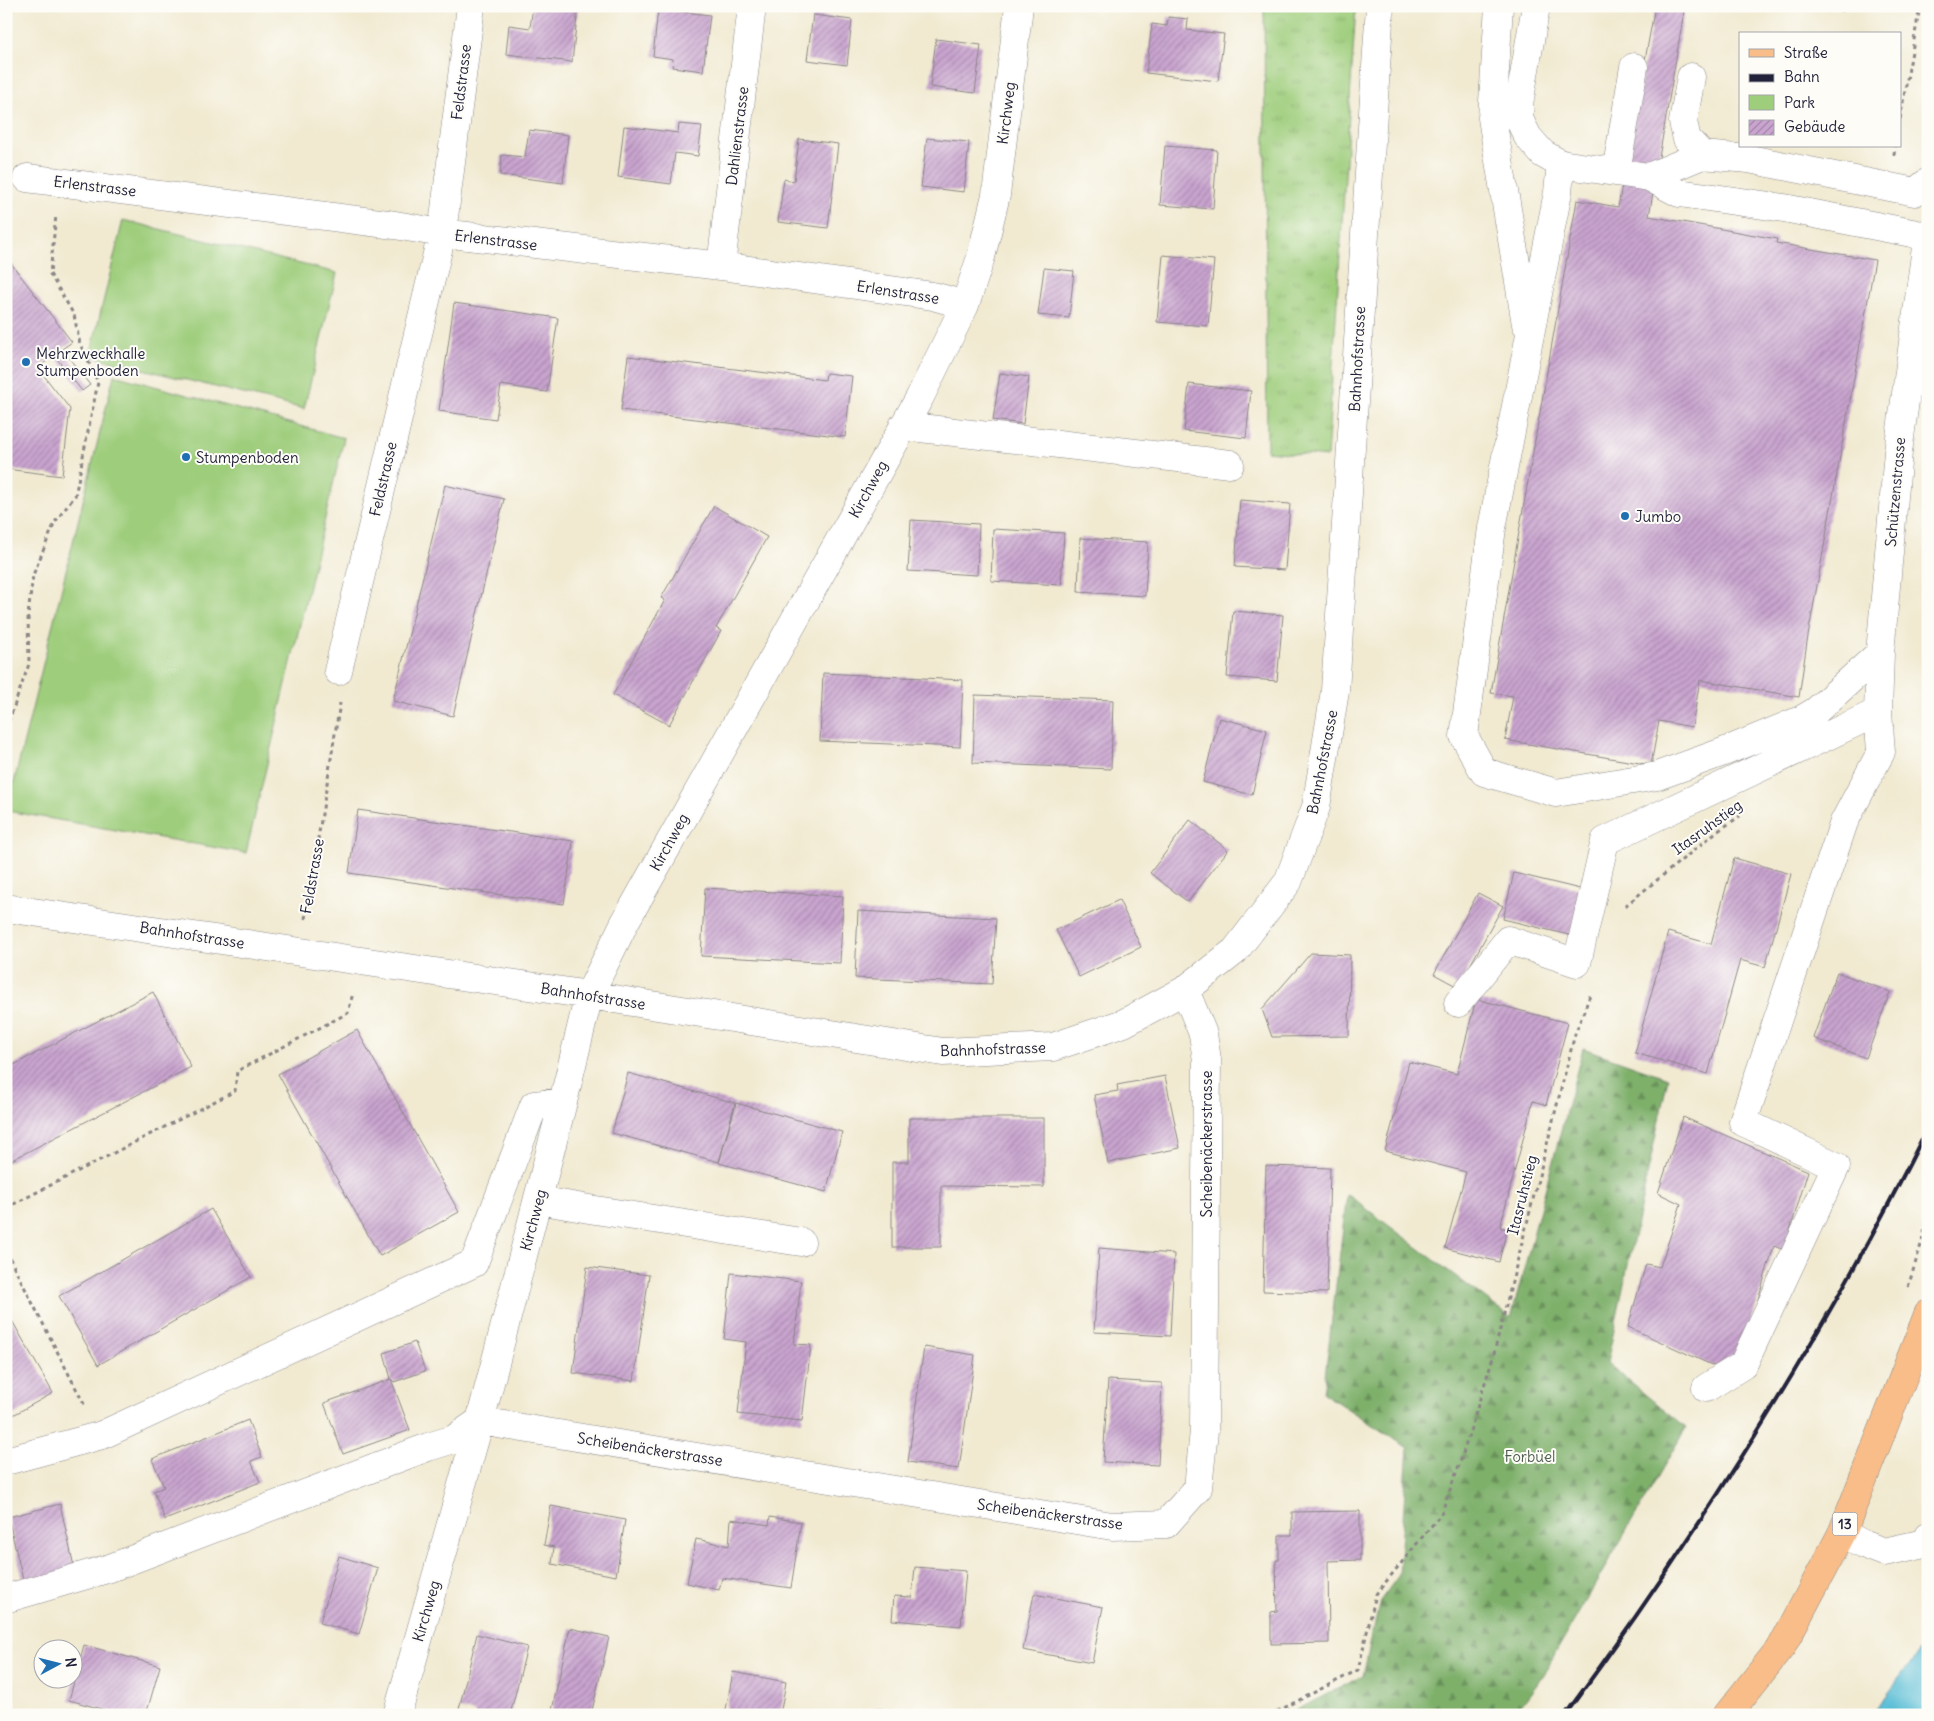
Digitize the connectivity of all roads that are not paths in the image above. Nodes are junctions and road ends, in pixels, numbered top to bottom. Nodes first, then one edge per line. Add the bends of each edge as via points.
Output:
1 (471, 6) edge
2 (752, 6) edge
3 (1019, 6) edge
4 (1380, 6) edge
5 (1499, 6) edge
6 (1536, 6) edge
7 (1634, 68) dead end
8 (1691, 77) dead end
9 (1702, 155) junction
10 (1561, 164) junction
11 (1616, 172) junction
12 (1650, 177) junction
13 (26, 178) dead end
14 (1928, 182) edge
15 (442, 234) junction
16 (1928, 234) edge
17 (721, 266) junction
18 (965, 305) junction
19 (1529, 341) junction
20 (904, 426) junction
21 (1230, 464) dead end
22 (1880, 653) junction
23 (338, 671) road end
24 (1878, 712) junction
25 (6, 908) edge
26 (1185, 990) junction
27 (589, 995) junction
28 (1458, 1003) dead end
29 (564, 1102) junction
30 (538, 1200) junction
31 (801, 1242) dead end
32 (1928, 1314) edge
33 (1706, 1388) dead end
34 (480, 1421) junction
35 (6, 1461) edge
36 (1842, 1533) junction
37 (1928, 1536) edge
38 (8, 1598) dead end
39 (397, 1715) edge
40 (1728, 1715) edge

1 - 15 street, Feldstrasse
2 - 17 street, Dahlienstrasse
3 - 18 street, Kirchweg via 996,195
4 - 26 street, Bahnhofstrasse via 1335,691 1316,807 1288,882 1235,951
5 - 19 street via 1492,118
6 - 10 street via 1519,119 1528,137 1543,154
7 - 11 street
8 - 9 street via 1683,122 1687,139
9 - 12 street
9 - 14 street via 1749,159 1915,192
10 - 11 street
10 - 19 street
11 - 12 street
12 - 16 street via 1679,194 1784,208
13 - 15 street, Erlenstrasse via 385,223
15 - 17 street, Erlenstrasse
15 - 23 street, Feldstrasse
16 - 22 street, Schützenstrasse via 1898,452
17 - 18 street, Erlenstrasse via 933,296
18 - 20 street, Kirchweg
19 - 22 street via 1492,528 1464,736 1484,772 1556,793 1657,776 1801,720 1816,711
20 - 21 street
20 - 27 street, Kirchweg via 625,922
22 - 24 street, Schützenstrasse
24 - 28 street via 1606,841 1577,963 1508,940
24 - 33 street, Schützenstrasse via 1881,752 1844,822 1743,1122 1836,1166 1743,1365
25 - 27 street, Bahnhofstrasse
26 - 27 street, Bahnhofstrasse via 1124,1023 1053,1047 943,1052
26 - 34 street, Scheibenäckerstrasse via 1203,1034 1207,1060 1204,1431 1198,1488 1166,1524 1112,1526
27 - 29 street, Kirchweg
29 - 30 street, Kirchweg
29 - 35 street via 534,1105 474,1263 102,1435
30 - 31 street
30 - 34 street, Kirchweg
32 - 36 main road, 13
34 - 38 street via 454,1439 110,1568
34 - 39 street, Kirchweg
36 - 37 street via 1884,1552 1925,1543
36 - 40 main road, 13 via 1782,1646

